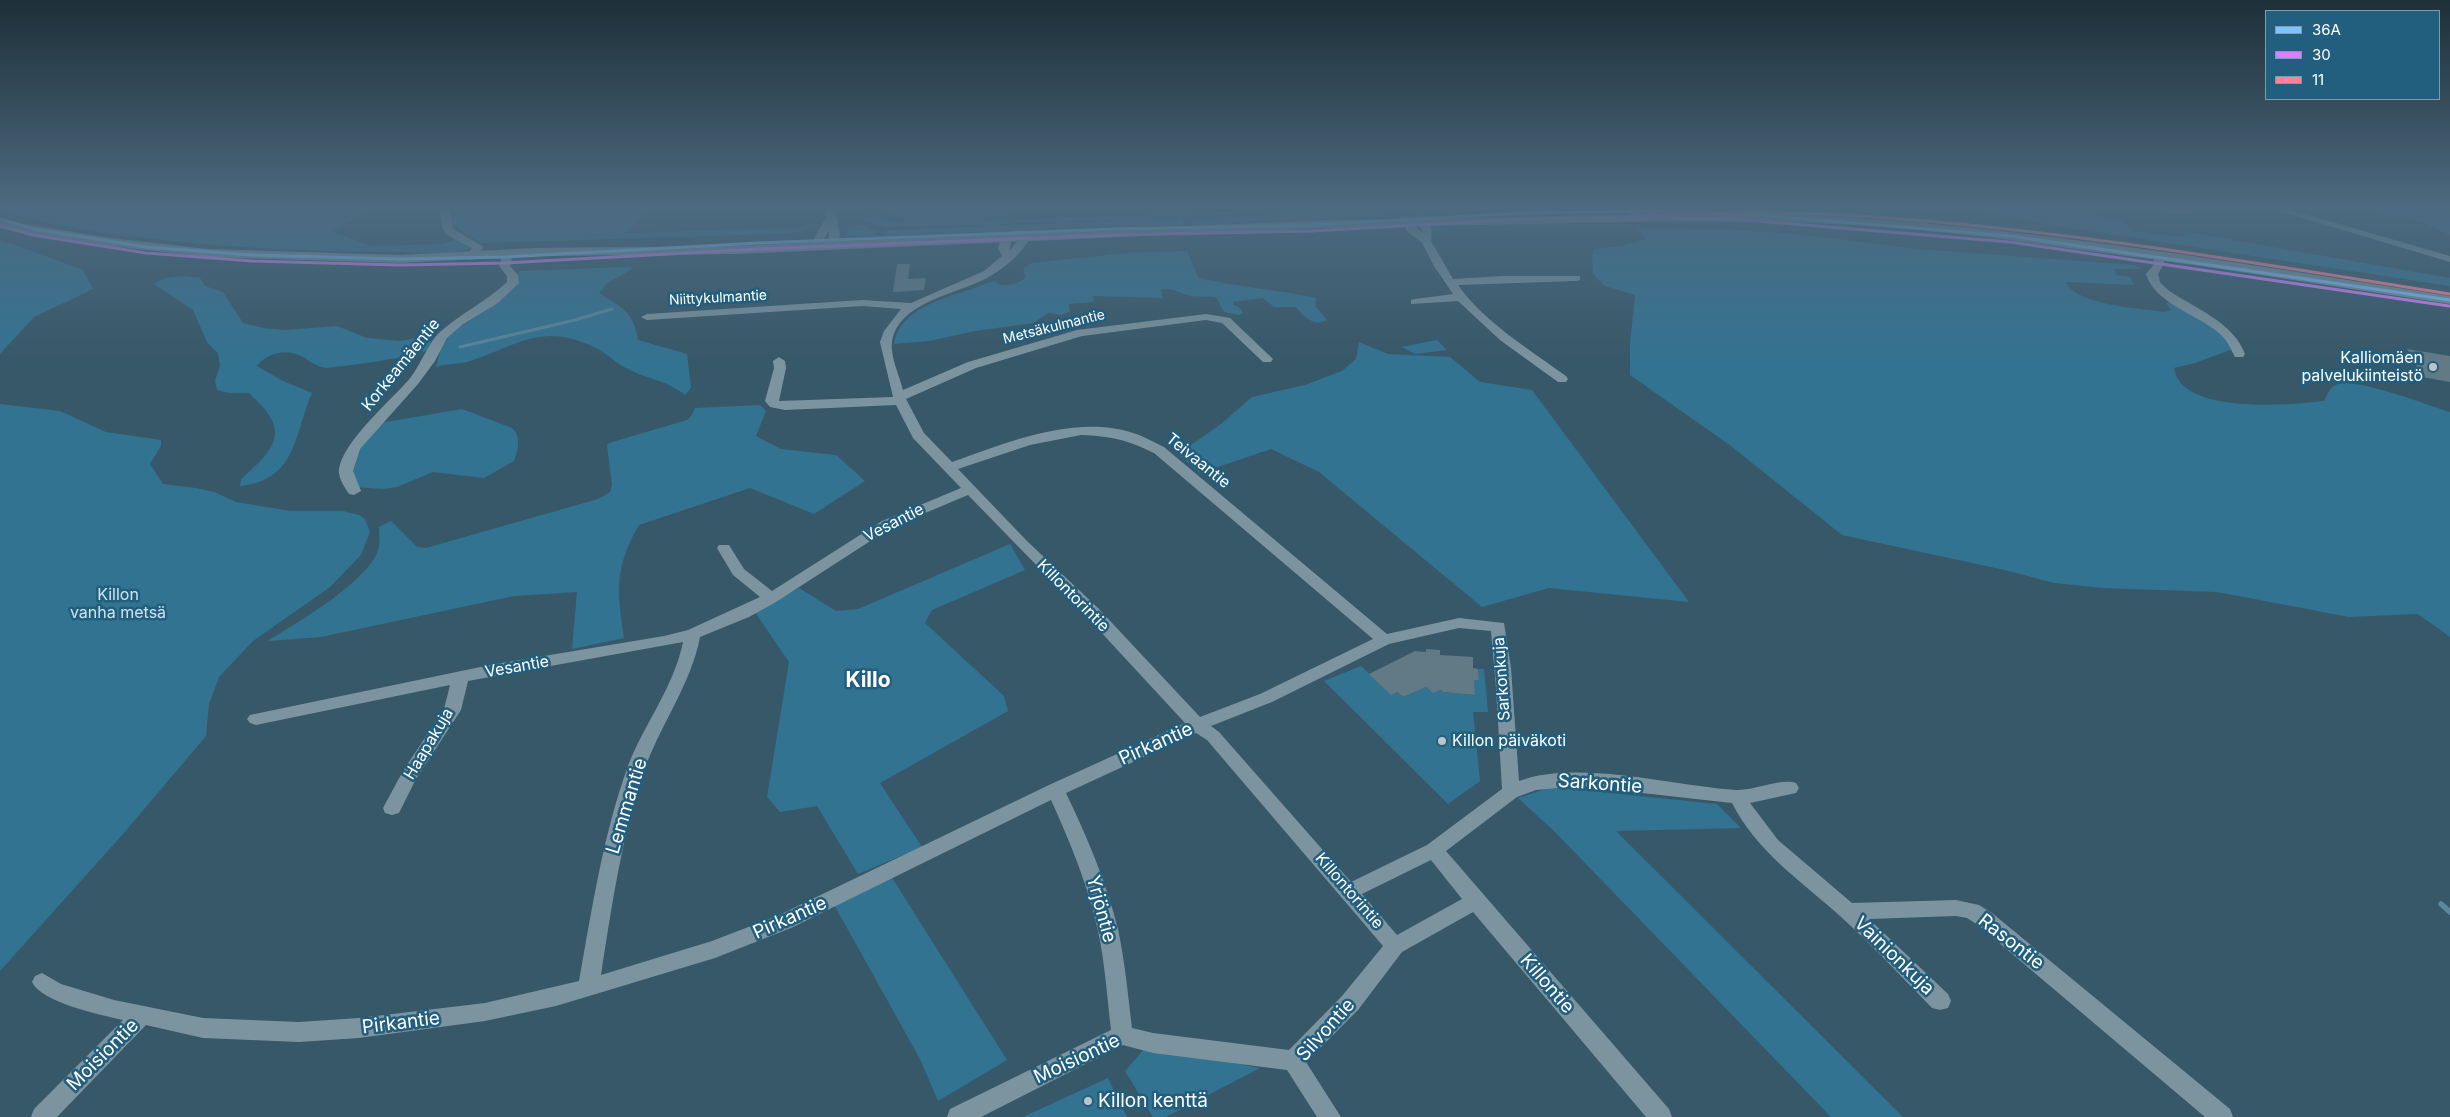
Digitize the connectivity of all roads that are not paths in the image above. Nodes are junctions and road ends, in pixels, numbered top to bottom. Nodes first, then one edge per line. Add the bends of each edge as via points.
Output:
1 (505, 260) edge
2 (1004, 260) edge
3 (1436, 260) edge
4 (2159, 260) edge
5 (2186, 260) edge
6 (1576, 278) dead end
7 (1451, 282) junction
8 (1460, 297) junction
9 (2450, 300) edge
10 (1415, 302) dead end
11 (911, 306) junction
12 (647, 317) dead end
13 (2239, 354) dead end
14 (1266, 359) dead end
15 (779, 361) dead end
16 (1562, 379) dead end
17 (900, 399) junction
18 (948, 468) junction
19 (970, 489) junction
20 (354, 491) dead end
21 (724, 548) dead end
22 (771, 598) junction
23 (1498, 626) joint
24 (693, 634) junction
25 (1384, 640) junction
26 (460, 678) junction
27 (256, 719) dead end
28 (1197, 725) junction
29 (1790, 788) dead end
30 (1055, 790) junction
31 (1511, 792) junction
32 (1738, 797) junction
33 (392, 808) dead end
34 (1434, 850) junction
35 (1349, 892) junction
36 (1475, 901) junction
37 (1848, 911) junction
38 (1396, 946) junction
39 (42, 982) dead end
40 (588, 987) junction
41 (1940, 1001) dead end
42 (142, 1015) junction
43 (1122, 1035) junction
44 (1293, 1061) junction
45 (42, 1117) edge
46 (958, 1117) edge
47 (1330, 1117) edge
48 (1661, 1117) edge
49 (2222, 1117) edge

1 - 20 street, Korkeamäentie via 504,266 513,283 494,301 442,336 421,372 354,448 346,471
2 - 11 street, Killontorintie via 982,276
3 - 7 street
4 - 13 street via 2151,278 2154,283 2231,337 2239,348
5 - 9 main road
6 - 7 street
7 - 8 street
8 - 10 street
8 - 16 street via 1504,337
11 - 12 street, Niittykulmantie via 862,303
11 - 17 street, Killontorintie via 894,324 886,342
14 - 17 street, Metsäkulmantie via 1226,320 1206,317 1081,333 973,364
15 - 17 street via 772,401 775,404
17 - 18 street, Killontorintie via 918,435
18 - 19 street, Killontorintie
18 - 25 street, Teivaantie via 1067,432 1100,430 1132,437 1159,450
19 - 22 street, Vesantie via 877,529
19 - 28 street, Killontorintie via 1092,612
21 - 22 street via 738,572
22 - 24 street, Vesantie
23 - 25 street, Pirkantie via 1460,623
23 - 31 street, Sarkonkuja via 1504,670
24 - 26 street, Vesantie
24 - 40 street, Lemmantie via 683,673 654,727 624,807 603,897
25 - 28 street, Pirkantie via 1266,698
26 - 27 street, Vesantie
26 - 33 street, Haapakuja via 452,710
28 - 30 street, Pirkantie
28 - 35 street, Killontorintie via 1213,736
29 - 32 street, Sarkontie
30 - 40 street, Pirkantie via 784,922 715,949
30 - 43 street, Yrjöntie via 1088,864 1100,904 1112,950
31 - 32 street, Sarkontie via 1553,779 1579,779
31 - 34 street, Sarkontie
32 - 37 street via 1746,816 1763,837
34 - 35 street, Sarkontie
34 - 36 street, Killontie
35 - 38 street, Killontorintie
36 - 38 street
36 - 48 street, Killontie
37 - 41 street, Vainionkuja
37 - 49 street, Rasontie via 1956,908 1972,911
38 - 44 street, Silvontie via 1350,1003
39 - 42 street, Pirkantie via 55,991
40 - 42 street, Pirkantie via 485,1012 299,1032 224,1030
42 - 45 street, Moisiontie
43 - 44 street, Moisiontie via 1153,1043
43 - 46 street, Moisiontie
44 - 47 street, Silvontie

